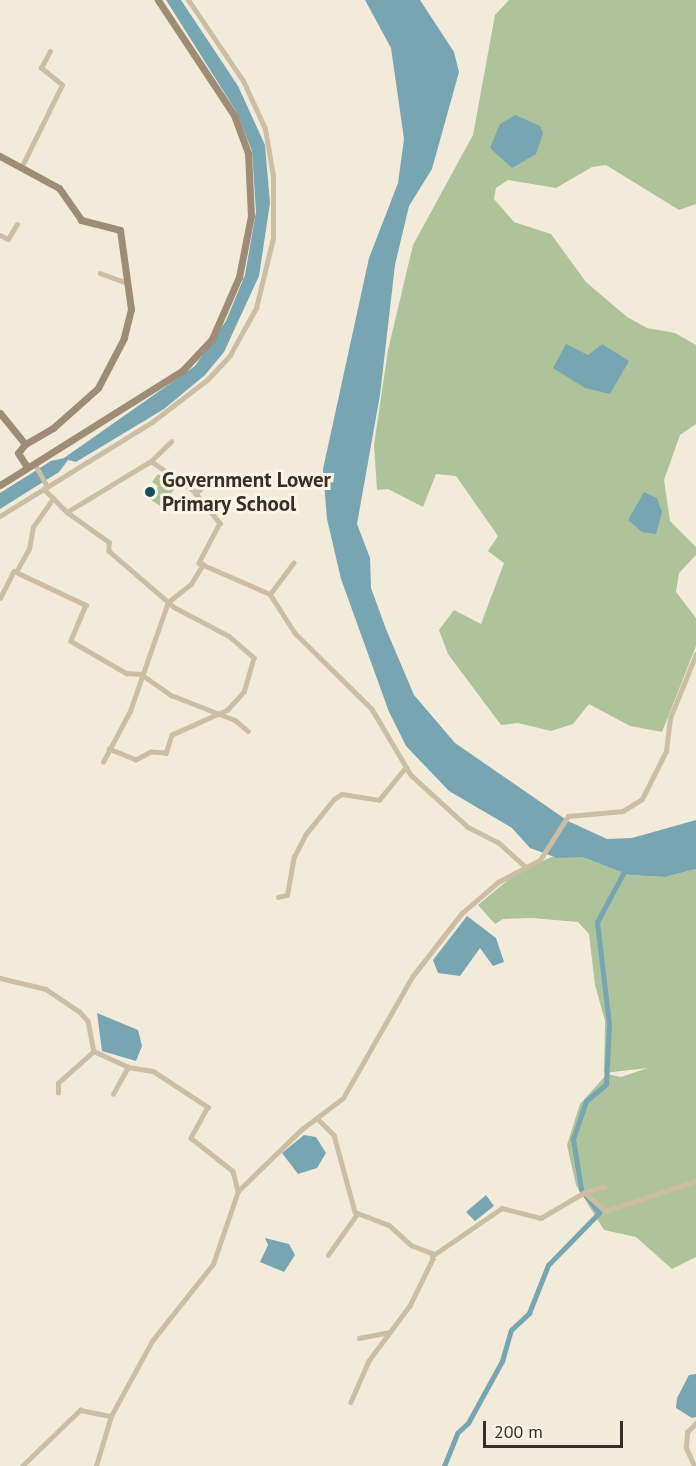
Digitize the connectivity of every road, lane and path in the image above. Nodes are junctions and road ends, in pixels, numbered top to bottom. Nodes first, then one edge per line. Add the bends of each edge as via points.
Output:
1 (158, 0) edge
2 (188, 0) edge
3 (50, 51) dead end
4 (0, 156) edge
5 (22, 166) junction
6 (17, 224) dead end
7 (0, 235) edge
8 (100, 273) dead end
9 (128, 285) junction
10 (0, 413) edge
11 (171, 442) dead end
12 (25, 444) junction
13 (151, 461) junction
14 (31, 465) junction
15 (212, 478) dead end
16 (0, 485) edge
17 (45, 488) junction
18 (195, 494) junction
19 (53, 498) junction
20 (67, 512) junction
21 (0, 516) edge
22 (293, 563) dead end
23 (203, 564) junction
24 (16, 572) junction
25 (270, 594) junction
26 (0, 598) edge
27 (168, 602) junction
28 (696, 654) edge
29 (141, 674) junction
30 (221, 714) junction
31 (248, 732) dead end
32 (109, 749) junction
33 (103, 762) dead end
34 (405, 768) junction
35 (526, 867) junction
36 (278, 897) dead end
37 (0, 978) edge
38 (94, 1050) junction
39 (128, 1067) junction
40 (58, 1093) dead end
41 (113, 1094) dead end
42 (319, 1120) junction
43 (696, 1181) edge
44 (604, 1187) dead end
45 (238, 1191) junction
46 (583, 1193) junction
47 (355, 1212) junction
48 (328, 1255) dead end
49 (433, 1256) junction
50 (389, 1332) junction
51 (359, 1338) dead end
52 (351, 1402) dead end
53 (111, 1416) junction
54 (696, 1423) edge
55 (21, 1466) edge
56 (96, 1466) edge
57 (694, 1466) edge

1 - 14 street via 234,115 248,153 251,216 239,277 212,339 183,370
2 - 17 street via 243,81 265,129 273,176 273,238 256,308 230,356 208,379 152,422
3 - 5 street via 41,68 62,85
4 - 5 street
5 - 9 street via 59,188 81,220 120,230
6 - 7 street via 8,239
8 - 9 street
9 - 12 street via 130,309 124,338 98,388 53,429
10 - 12 street
11 - 13 street
12 - 14 street via 18,453
13 - 18 street
13 - 20 street
14 - 16 street
14 - 17 street
15 - 18 street
17 - 19 street
17 - 21 street
18 - 23 street via 220,523 203,553 199,563
19 - 20 street
19 - 24 street via 33,527 29,549
20 - 27 street via 109,542 107,549
22 - 25 street
23 - 25 street
23 - 27 street via 191,584
24 - 26 street
24 - 29 street via 86,605 71,640 126,673
25 - 34 street via 295,633 372,709
27 - 29 street
27 - 30 street via 229,636 254,658 244,692
28 - 35 street via 670,718 666,751 642,799 623,811 568,816 540,860
29 - 30 street via 171,695
29 - 32 street via 130,711
30 - 31 street
30 - 32 street via 172,735 166,753 151,752 136,760
32 - 33 street
34 - 35 street via 468,827 498,842
34 - 36 street via 379,800 336,796 305,835 294,857 287,895
35 - 42 street via 498,882 436,943 370,1044 344,1098
37 - 38 street via 39,986 79,1011 88,1021
38 - 39 street
38 - 40 street via 58,1083
39 - 41 street
39 - 45 street via 153,1071 208,1107 190,1138 233,1171
42 - 45 street via 302,1129
42 - 47 street via 334,1135
43 - 46 street via 606,1211
44 - 46 street
45 - 53 street via 213,1264 152,1341
46 - 49 street via 541,1218 502,1208
47 - 48 street via 353,1223
47 - 49 street via 389,1225 411,1245
49 - 50 street via 410,1306
50 - 51 street
50 - 52 street
53 - 55 street via 80,1410
53 - 56 street
54 - 57 street via 687,1432 686,1448

